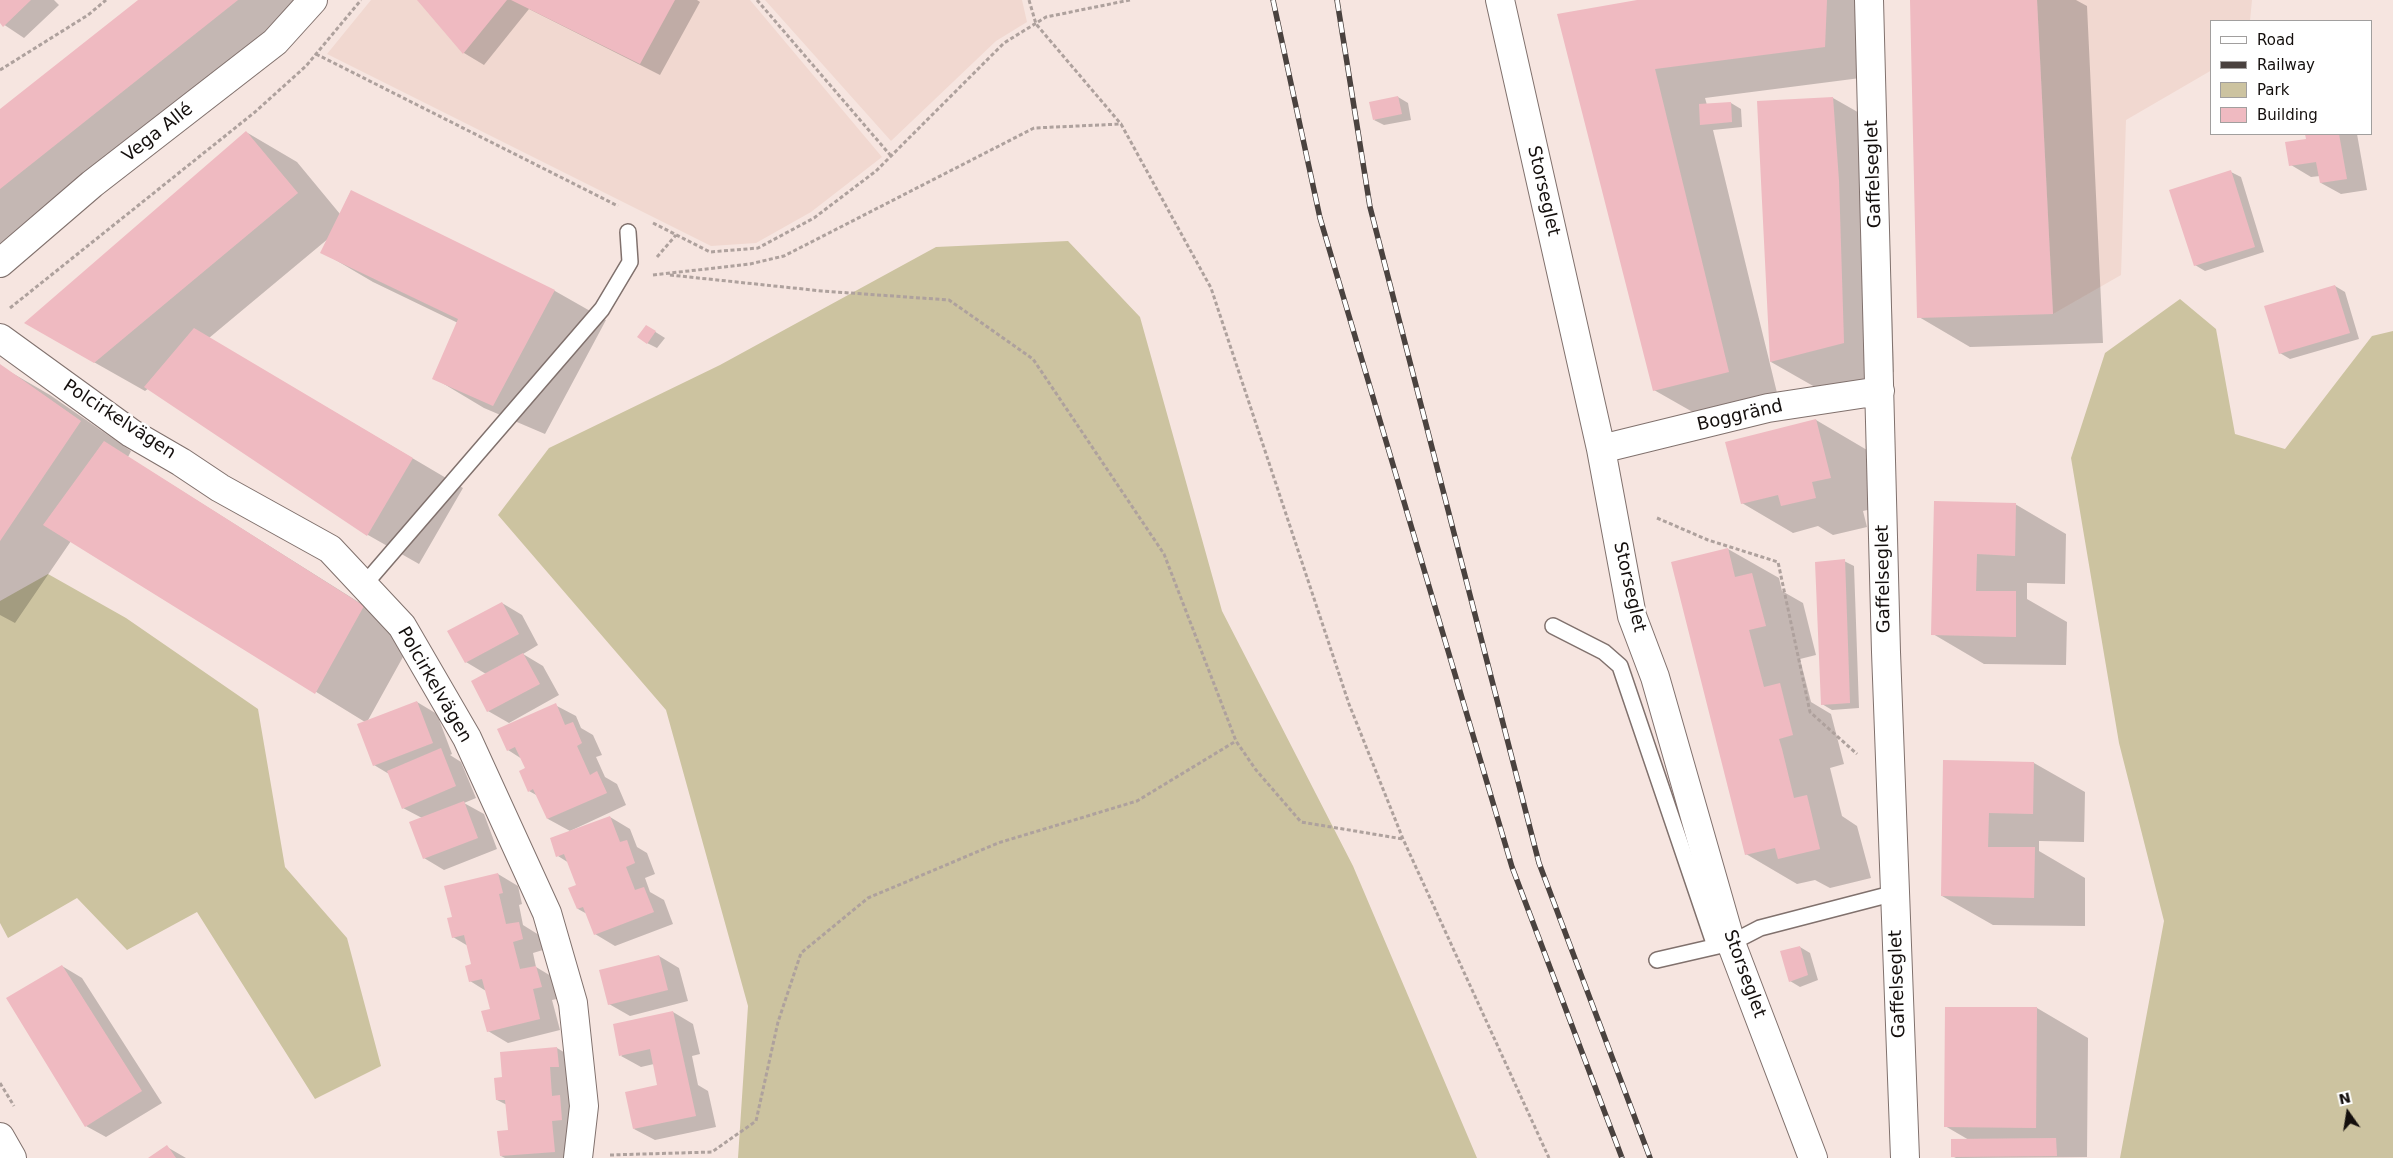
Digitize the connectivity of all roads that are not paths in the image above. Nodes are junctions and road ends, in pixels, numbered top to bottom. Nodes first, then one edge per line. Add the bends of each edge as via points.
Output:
1 (313, 0) edge
2 (1500, 0) edge
3 (1869, 0) edge
4 (628, 232) dead end
5 (0, 263) edge
6 (0, 338) edge
7 (1880, 391) junction
8 (1601, 450) junction
9 (363, 586) junction
10 (1553, 626) dead end
11 (1895, 892) junction
12 (1723, 944) junction
13 (1657, 960) dead end
14 (0, 1137) edge
15 (578, 1157) edge
16 (12, 1158) edge
17 (1813, 1158) edge
18 (1904, 1158) edge

1 - 5 street, Vega Allé via 275,42 92,184
2 - 8 street, Storseglet
3 - 7 street, Gaffelseglet
4 - 9 lane via 630,262 602,309
6 - 9 street, Polcirkelvägen via 131,433 220,488 330,549
7 - 8 street, Boggränd via 1768,408
7 - 11 street, Gaffelseglet
8 - 12 street, Storseglet via 1632,616 1656,677
9 - 15 street, Polcirkelvägen via 402,626 467,738 546,913 573,1003 584,1106
10 - 12 lane via 1604,652 1620,666
11 - 12 lane via 1760,928
11 - 18 street, Gaffelseglet
12 - 13 lane
12 - 17 street, Storseglet
14 - 16 street

